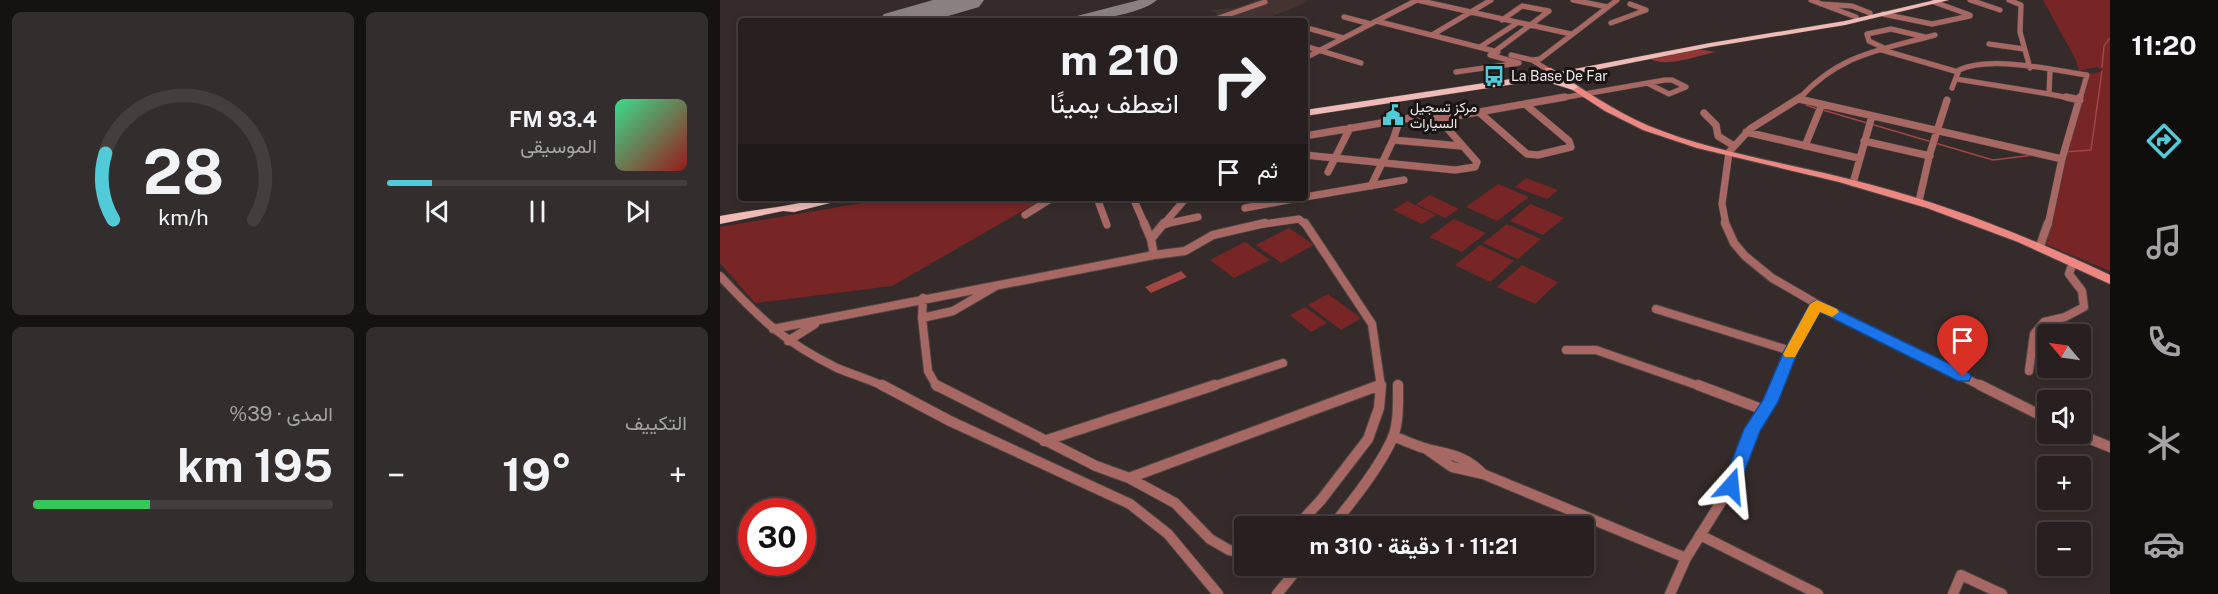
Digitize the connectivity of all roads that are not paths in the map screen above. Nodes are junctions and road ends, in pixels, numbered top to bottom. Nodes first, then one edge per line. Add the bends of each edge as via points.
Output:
1 (1417, 0) edge
2 (1491, 0) edge
3 (1573, 0) edge
4 (1617, 0) edge
5 (1811, 0) edge
6 (1970, 0) edge
7 (2009, 0) edge
8 (1935, 1) edge
9 (1265, 2) dead end
10 (1593, 2) edge
11 (1845, 2) edge
12 (1630, 4) dead end
13 (1821, 4) junction
14 (1608, 7) junction
15 (2000, 10) dead end
16 (1470, 12) junction
17 (1870, 14) junction
18 (1883, 14) junction
19 (1344, 17) dead end
20 (1856, 17) junction
21 (1219, 18) edge
22 (1502, 20) junction
23 (1377, 21) junction
24 (1842, 22) junction
25 (1517, 23) junction
26 (1611, 23) dead end
27 (1371, 24) junction
28 (1530, 25) junction
29 (1311, 29) dead end
30 (1571, 34) junction
31 (1432, 35) junction
32 (1935, 35) dead end
33 (1925, 37) junction
34 (1343, 38) junction
35 (1989, 44) dead end
36 (1308, 47) edge
37 (1480, 47) junction
38 (1883, 49) junction
39 (2025, 49) junction
40 (1320, 50) junction
41 (1494, 51) junction
42 (1308, 56) edge
43 (1540, 59) junction
44 (1532, 60) junction
45 (1361, 63) dead end
46 (2030, 68) junction
47 (1587, 70) junction
48 (2050, 70) junction
49 (1456, 72) dead end
50 (1557, 72) junction
51 (1957, 75) junction
52 (1528, 80) junction
53 (1649, 84) junction
54 (1579, 88) junction
55 (1952, 88) dead end
56 (2049, 94) junction
57 (1799, 99) junction
58 (1947, 100) dead end
59 (2080, 100) junction
60 (1525, 104) junction
61 (1822, 104) junction
62 (1308, 110) edge
63 (1308, 111) edge
64 (1479, 113) junction
65 (1704, 113) dead end
66 (1872, 116) junction
67 (1400, 119) junction
68 (1439, 120) junction
69 (1350, 128) junction
70 (1937, 130) junction
71 (1746, 132) junction
72 (1308, 135) edge
73 (1394, 140) junction
74 (1864, 141) junction
75 (1461, 146) junction
76 (1805, 146) junction
77 (1731, 149) junction
78 (1308, 155) edge
79 (1930, 156) junction
80 (1336, 158) junction
81 (1858, 158) junction
82 (2062, 159) junction
83 (1383, 163) junction
84 (1328, 172) dead end
85 (1404, 180) dead end
86 (1853, 183) junction
87 (1371, 186) junction
88 (1308, 195) edge
89 (1318, 195) joint
90 (807, 201) edge
91 (1047, 201) edge
92 (1098, 201) edge
93 (1133, 201) edge
94 (1184, 201) edge
95 (1283, 201) edge
96 (1919, 201) junction
97 (789, 202) edge
98 (1245, 208) dead end
99 (720, 213) edge
100 (1025, 215) dead end
101 (1198, 218) dead end
102 (720, 220) edge
103 (1165, 224) junction
104 (1107, 225) dead end
105 (1151, 239) junction
106 (2040, 246) junction
107 (1154, 255) junction
108 (2073, 262) junction
109 (720, 276) edge
110 (2110, 280) edge
111 (999, 284) junction
112 (923, 298) junction
113 (1817, 304) junction
114 (1656, 309) dead end
115 (922, 318) junction
116 (826, 319) junction
117 (773, 329) junction
118 (788, 341) junction
119 (1566, 350) dead end
120 (1791, 351) junction
121 (1283, 363) dead end
122 (2029, 371) dead end
123 (1381, 385) junction
124 (1398, 385) dead end
125 (1764, 410) junction
126 (2037, 414) edge
127 (1394, 436) junction
128 (2091, 440) edge
129 (1044, 441) junction
130 (2107, 447) edge
131 (1129, 478) junction
132 (1306, 516) edge
133 (1340, 516) edge
134 (1700, 535) junction
135 (1234, 551) edge
136 (1686, 558) junction
137 (1292, 576) edge
138 (1218, 594) edge
139 (1277, 594) edge
140 (1670, 594) edge
141 (1818, 594) edge
142 (1953, 594) edge
143 (2002, 594) edge

1 - 16 street
1 - 23 street
2 - 16 street
3 - 10 street
4 - 14 street
5 - 13 street
6 - 15 street
7 - 39 street via 2021,5 2020,32
8 - 17 main road
8 - 18 main road
8 - 18 street via 1971,15 1932,24
9 - 21 street
10 - 14 street
11 - 13 street
11 - 17 street
12 - 26 street via 1646,10
13 - 20 street
14 - 30 street
16 - 22 street
16 - 31 street
17 - 20 main road
18 - 24 main road
19 - 27 street
20 - 24 main road
22 - 25 street
22 - 28 street via 1522,6 1549,11
23 - 27 street
23 - 31 street
24 - 47 main road
24 - 50 main road via 1675,47
25 - 28 street
25 - 37 street
27 - 34 street
28 - 30 street
28 - 41 street
29 - 34 street
30 - 43 street
31 - 37 street
32 - 33 street
33 - 38 street
33 - 38 street via 1891,29 1867,34 1869,41
34 - 40 street
35 - 39 street
36 - 40 street
37 - 41 street
38 - 51 street
38 - 57 street via 1850,59 1823,74
39 - 46 street
40 - 42 street
40 - 45 street
41 - 44 street
41 - 49 street via 1490,55 1519,63
43 - 44 street
43 - 50 street
44 - 50 street
46 - 48 street
46 - 51 street via 1970,64 1962,66
47 - 50 main road
47 - 54 main road via 1578,76
48 - 56 street
48 - 59 street via 2087,75
50 - 52 main road
50 - 54 street
50 - 62 main road via 1418,89
51 - 55 street
51 - 56 street
52 - 54 main road
52 - 63 main road
53 - 53 street via 1669,80 1686,87 1669,94
53 - 54 street
54 - 60 street
54 - 77 street via 1646,128 1677,139
56 - 59 street
57 - 61 street
57 - 71 street
58 - 70 street
59 - 82 street
60 - 64 street
60 - 64 street via 1569,141 1571,147 1527,154
61 - 66 street
61 - 76 street
64 - 68 street
65 - 77 street
66 - 70 street
66 - 74 street
67 - 68 street via 1428,115
67 - 69 street
67 - 73 street
68 - 75 street
69 - 72 street
69 - 80 street
70 - 79 street
70 - 82 street
71 - 76 street
71 - 77 street
73 - 75 street
73 - 83 street
74 - 79 street
74 - 81 street
75 - 83 street via 1477,165 1473,168
76 - 81 street
77 - 86 street
77 - 113 street via 1722,211 1733,243 1745,258
78 - 80 street
79 - 96 street
80 - 83 street
80 - 84 street
81 - 86 street
82 - 106 street
83 - 87 street
85 - 87 street
86 - 96 street
87 - 89 street
88 - 89 street
90 - 97 main road via 794,209
91 - 100 street
92 - 104 street
93 - 105 street
94 - 103 street
95 - 98 street
96 - 106 street
97 - 99 main road
97 - 102 main road
101 - 103 street
103 - 105 street
105 - 107 street
106 - 108 street
107 - 111 street
107 - 123 street via 1185,251 1225,231 1284,220 1304,221 1372,324
108 - 110 street
108 - 122 street via 2068,274 2082,291 2084,307 2044,322 2034,334
109 - 117 street
111 - 112 street
111 - 115 street via 953,311
112 - 115 street
112 - 116 street
113 - 120 street
113 - 126 street
114 - 120 street
115 - 129 street via 928,371 936,386
116 - 117 street
116 - 118 street
117 - 118 street
118 - 138 street via 839,369 882,385 950,421 1130,504 1177,540
119 - 125 street via 1596,350 1636,362
120 - 125 street
121 - 129 street
123 - 131 street
123 - 132 street via 1379,408 1368,439
124 - 127 street
125 - 134 street via 1752,429 1731,486
127 - 133 street
127 - 136 street via 1425,448 1435,459 1450,466 1484,474
128 - 130 street
129 - 131 street
131 - 135 street via 1175,503 1210,539
134 - 136 street
134 - 141 street
136 - 140 street
137 - 139 street
142 - 143 street via 1961,575

